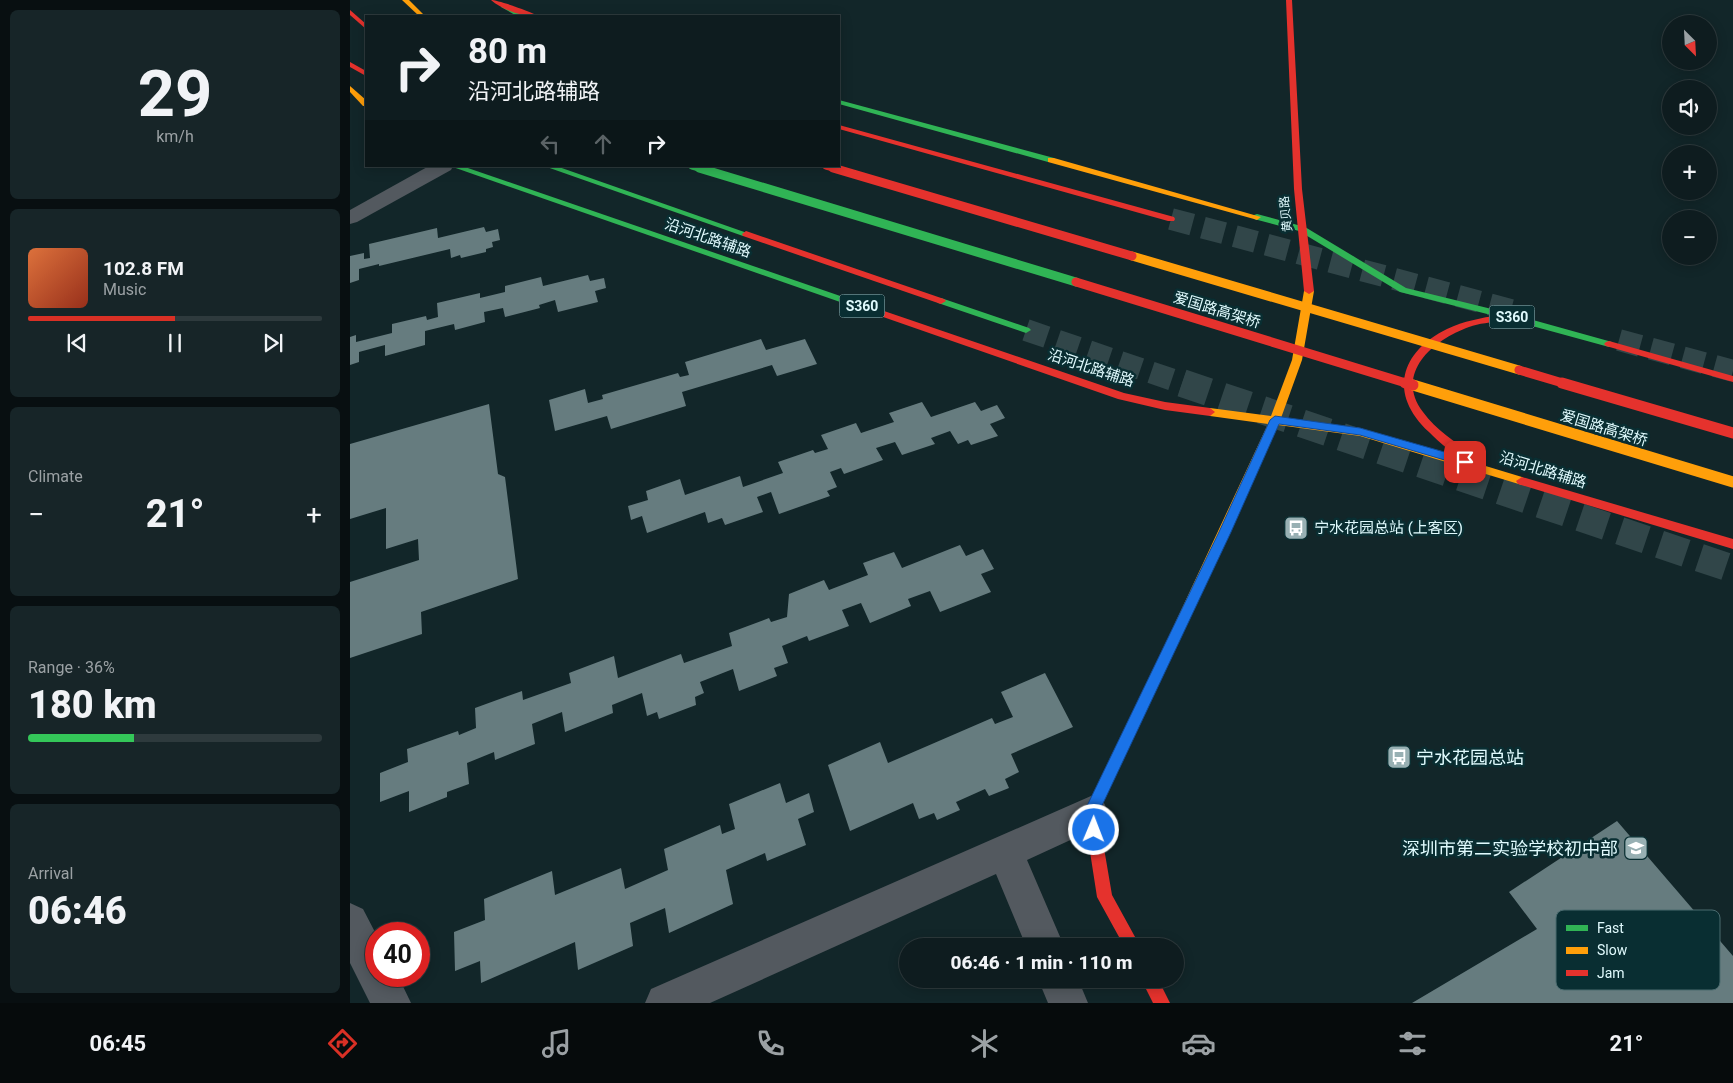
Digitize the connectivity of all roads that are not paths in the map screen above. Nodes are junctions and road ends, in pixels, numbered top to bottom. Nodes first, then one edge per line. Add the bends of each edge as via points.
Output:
1 (405, 0) edge
2 (1289, 0) edge
3 (498, 3) edge
4 (350, 12) edge
5 (428, 14) edge
6 (519, 15) edge
7 (532, 15) edge
8 (350, 26) edge
9 (365, 26) edge
10 (365, 34) edge
11 (350, 64) edge
12 (365, 73) edge
13 (350, 88) edge
14 (840, 102) edge
15 (365, 103) edge
16 (840, 127) edge
17 (442, 167) edge
18 (457, 167) edge
19 (551, 167) edge
20 (695, 167) edge
21 (829, 167) edge
22 (350, 218) edge
23 (1171, 219) tunnel mouth
24 (1302, 229) junction
25 (1508, 316) junction
26 (1026, 330) tunnel mouth
27 (1733, 379) edge
28 (1275, 420) junction
29 (1733, 433) edge
30 (1483, 467) junction
31 (1733, 482) edge
32 (1733, 544) edge
33 (1091, 813) junction
34 (1006, 852) junction
35 (350, 922) edge
36 (1041, 938) edge
37 (1128, 938) edge
38 (365, 951) edge
39 (383, 987) edge
40 (1062, 988) edge
41 (1154, 988) edge
42 (391, 1003) edge
43 (665, 1003) edge
44 (1068, 1003) edge
45 (1162, 1003) edge

1 - 5 main road
2 - 24 main road, 黄贝路
3 - 6 main road
3 - 7 main road
4 - 9 main road
8 - 10 main road
11 - 12 main road
13 - 15 main road
14 - 24 main road, S360
16 - 23 main road
17 - 22 street
18 - 28 main road, 沿河北路辅路 / S360 via 1122,396 1165,406
19 - 26 main road
20 - 31 main road, 爱国路高架桥, bridge
21 - 29 main road, 爱国路高架桥, bridge
24 - 25 main road, S360 via 1403,290
24 - 28 main road, 黄贝路 via 1309,294 1297,360
25 - 27 main road, S360
25 - 30 main road via 1464,325 1444,334 1423,350 1409,367 1408,391 1417,411 1438,434
28 - 30 main road, 沿河北路辅路 / S360 via 1360,432
28 - 33 main road, 黄贝路
30 - 32 main road, 沿河北路辅路 / S360
33 - 34 street
33 - 37 main road via 1105,897
34 - 36 street
34 - 43 street
35 - 38 street
39 - 42 street
40 - 44 street
41 - 45 main road

